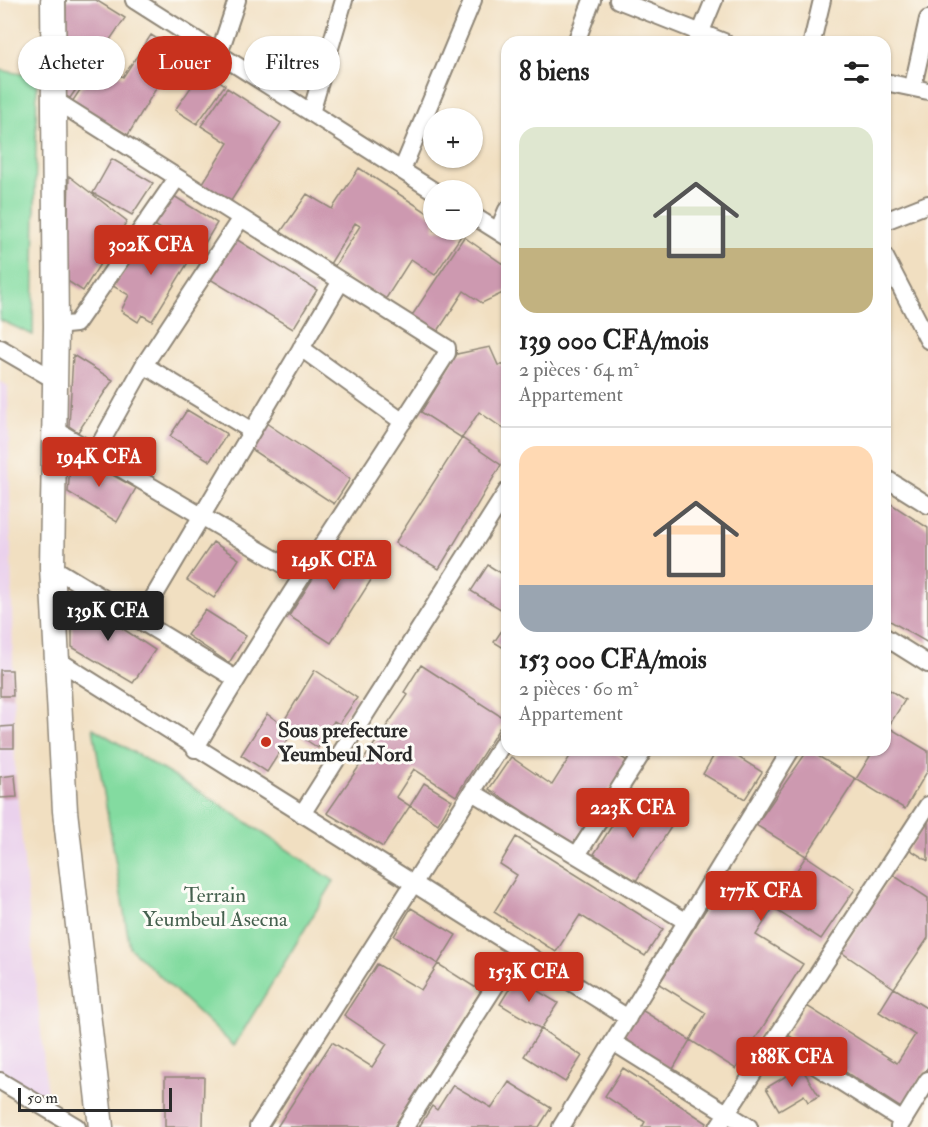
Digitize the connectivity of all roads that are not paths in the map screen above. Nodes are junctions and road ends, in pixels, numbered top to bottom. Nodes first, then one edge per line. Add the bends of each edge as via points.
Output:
1 (53, 0) edge
2 (134, 0) edge
3 (237, 0) edge
4 (344, 0) edge
5 (474, 0) edge
6 (592, 0) edge
7 (618, 0) edge
8 (714, 0) edge
9 (822, 0) edge
10 (928, 19) edge
11 (191, 36) edge
12 (225, 36) edge
13 (578, 36) edge
14 (697, 36) edge
15 (699, 36) edge
16 (813, 36) edge
17 (232, 62) edge
18 (891, 83) edge
19 (920, 89) edge
20 (52, 99) junction
21 (311, 113) junction
22 (402, 170) junction
23 (177, 178) junction
24 (423, 184) edge
25 (928, 204) edge
26 (241, 218) junction
27 (891, 219) edge
28 (483, 222) edge
29 (501, 233) edge
30 (891, 268) edge
31 (341, 282) junction
32 (56, 326) junction
33 (928, 340) edge
34 (0, 348) edge
35 (302, 348) junction
36 (144, 365) junction
37 (55, 380) junction
38 (404, 422) junction
39 (54, 429) junction
40 (252, 431) junction
41 (95, 453) junction
42 (891, 482) edge
43 (501, 499) edge
44 (928, 505) edge
45 (201, 517) junction
46 (52, 567) junction
47 (303, 576) junction
48 (140, 620) junction
49 (891, 641) edge
50 (56, 659) junction
51 (928, 664) edge
52 (236, 679) junction
53 (501, 746) edge
54 (195, 749) junction
55 (640, 756) edge
56 (787, 756) edge
57 (472, 792) junction
58 (928, 805) edge
59 (302, 814) junction
60 (577, 855) junction
61 (413, 884) junction
62 (687, 922) junction
63 (519, 950) junction
64 (627, 1018) junction
65 (775, 1040) junction
66 (613, 1042) junction
67 (928, 1080) edge
68 (0, 1081) edge
69 (722, 1120) edge
70 (901, 1124) edge
71 (77, 1127) edge
72 (101, 1127) edge
73 (258, 1127) edge
74 (405, 1127) edge
75 (561, 1127) edge
76 (749, 1127) edge

1 - 20 main road
2 - 11 street
3 - 12 street
4 - 21 street
5 - 22 street
6 - 13 street
7 - 14 street
8 - 15 street
9 - 16 street
10 - 19 street
17 - 21 street
18 - 19 street
20 - 23 street
20 - 32 main road
21 - 22 street
22 - 24 street
23 - 26 street
23 - 32 street via 76,324
25 - 27 street
26 - 31 street
26 - 36 street
28 - 29 street
30 - 33 street
31 - 35 street
31 - 38 street via 447,348
32 - 37 main road
34 - 37 street
35 - 38 street
35 - 40 street
36 - 40 street
36 - 41 street
37 - 39 main road
38 - 47 street
39 - 41 street
39 - 46 main road
40 - 45 street
41 - 45 street
42 - 44 street
43 - 59 street
45 - 47 street
45 - 48 street
46 - 48 street
46 - 50 main road
47 - 52 street
48 - 52 street
49 - 51 street
50 - 54 street
50 - 72 main road via 65,811
52 - 54 street
53 - 57 street
54 - 59 street
55 - 60 street
56 - 62 street
57 - 60 street
57 - 61 street
58 - 65 street
59 - 61 street
60 - 62 street
61 - 63 street
61 - 73 street
62 - 64 street
63 - 64 street
63 - 74 street
64 - 66 street
65 - 69 street
65 - 70 street
66 - 69 street
66 - 75 street
67 - 70 street
68 - 71 street
69 - 76 street

